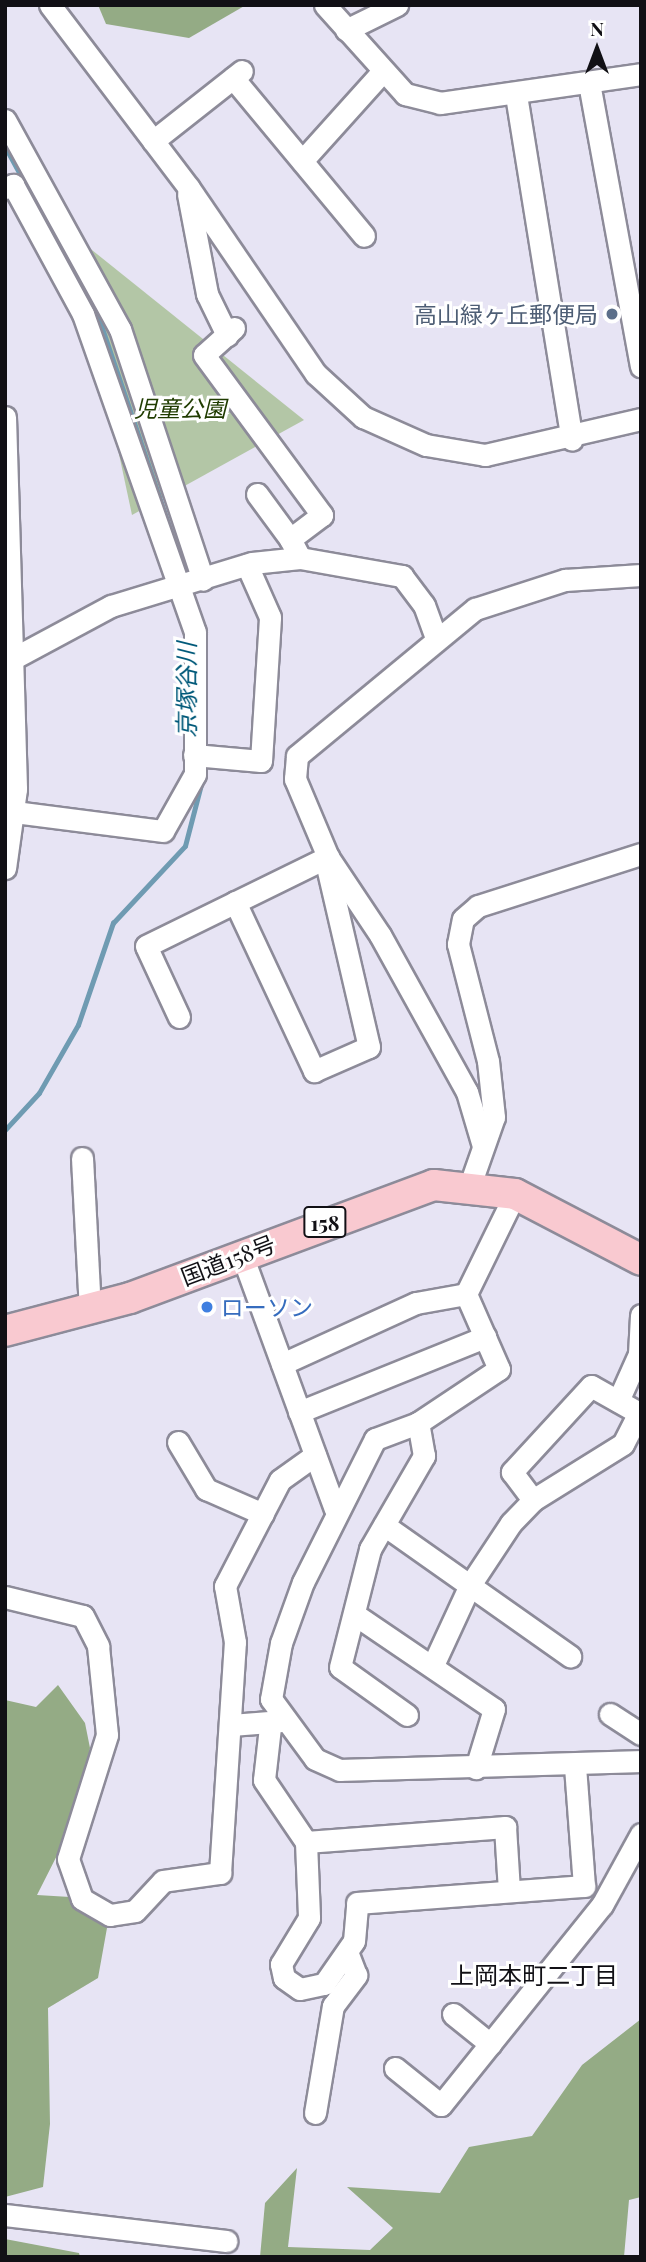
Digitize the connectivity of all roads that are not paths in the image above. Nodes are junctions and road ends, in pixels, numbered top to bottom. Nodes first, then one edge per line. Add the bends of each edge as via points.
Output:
1 (50, 5) edge
2 (325, 5) edge
3 (397, 5) edge
4 (346, 30) junction
5 (383, 71) junction
6 (641, 74) edge
7 (589, 83) junction
8 (516, 96) junction
9 (5, 120) edge
10 (153, 141) junction
11 (302, 161) junction
12 (187, 185) junction
13 (5, 188) edge
14 (365, 236) dead end
15 (641, 366) edge
16 (5, 417) edge
17 (641, 419) edge
18 (572, 439) junction
19 (257, 494) dead end
20 (290, 539) junction
21 (300, 558) junction
22 (247, 565) junction
23 (641, 575) edge
24 (191, 584) junction
25 (436, 638) junction
26 (14, 658) junction
27 (194, 755) junction
28 (15, 812) junction
29 (641, 853) edge
30 (328, 857) junction
31 (5, 868) edge
32 (235, 902) junction
33 (180, 1017) dead end
34 (483, 1146) junction
35 (82, 1158) dead end
36 (470, 1185) junction
37 (514, 1195) junction
38 (242, 1255) junction
39 (641, 1260) edge
40 (466, 1294) junction
41 (90, 1310) junction
42 (641, 1315) edge
43 (5, 1331) edge
44 (485, 1337) junction
45 (282, 1364) junction
46 (618, 1401) junction
47 (299, 1412) junction
48 (418, 1423) junction
49 (178, 1442) dead end
50 (315, 1455) junction
51 (533, 1500) junction
52 (335, 1509) junction
53 (263, 1514) junction
54 (384, 1525) junction
55 (470, 1585) junction
56 (5, 1597) edge
57 (354, 1614) junction
58 (570, 1656) dead end
59 (433, 1665) junction
60 (610, 1714) dead end
61 (407, 1715) dead end
62 (230, 1724) junction
63 (276, 1724) junction
64 (641, 1736) edge
65 (636, 1761) edge
66 (575, 1765) junction
67 (476, 1768) junction
68 (641, 1834) edge
69 (306, 1842) junction
70 (509, 1891) junction
71 (347, 1952) junction
72 (453, 2014) dead end
73 (490, 2044) junction
74 (395, 2068) dead end
75 (315, 2113) dead end
76 (5, 2216) edge
77 (226, 2241) dead end
78 (148, 2246) edge

1 - 10 street
2 - 4 street
3 - 4 street
4 - 5 street
5 - 8 street via 405,94 440,103
5 - 11 street
6 - 7 street
7 - 8 street
7 - 15 street
8 - 18 street
9 - 24 street via 120,329
10 - 11 street via 238,74
10 - 12 street
11 - 14 street
12 - 18 street via 316,374 363,417 426,445 485,455
12 - 20 street via 207,294 231,331 204,355 322,515
13 - 24 street via 13,185 83,314
16 - 26 street
17 - 18 street
19 - 20 street
20 - 21 street
21 - 22 street
21 - 25 street via 402,576 425,606
22 - 24 street
22 - 27 street via 271,617 261,761
23 - 25 street via 596,575 507,596 467,614
24 - 26 street via 111,606
24 - 27 street
25 - 30 street via 297,756 295,779
26 - 28 street
27 - 28 street via 195,774 163,831
28 - 31 street
29 - 34 street via 478,906 463,919 458,944 493,1098
30 - 32 street
30 - 32 street via 326,874 369,1047 314,1071
30 - 34 street via 380,934 467,1092
32 - 33 street via 146,946
34 - 36 street
35 - 41 street
36 - 37 highway, 国道158号 / 158
36 - 38 highway, 国道158号 / 158 via 400,1193
37 - 39 highway, 国道158号 / 158
37 - 40 street
38 - 41 highway, 国道158号 / 158
38 - 45 street
40 - 44 street
40 - 45 street via 416,1303
41 - 43 highway, 国道158号 / 158
42 - 46 street via 639,1354
44 - 47 street
44 - 48 street via 499,1369
45 - 47 street
46 - 51 street via 639,1413 623,1444
46 - 51 street via 592,1386 512,1472
47 - 50 street
48 - 52 street via 375,1439
48 - 54 street via 424,1456
49 - 53 street via 206,1489
50 - 52 street
50 - 53 street via 280,1480
51 - 55 street
52 - 63 street via 303,1582 269,1685
53 - 62 street via 225,1586 235,1642
54 - 55 street
54 - 57 street via 370,1549
55 - 58 street
55 - 59 street
56 - 62 street via 74,1612 95,1636 107,1735 68,1859 74,1888 93,1907 110,1915 135,1911 163,1881 220,1874
57 - 59 street
57 - 61 street via 340,1667
59 - 67 street via 494,1709
60 - 64 street
62 - 63 street
63 - 67 street via 331,1768
63 - 69 street via 264,1780
64 - 65 street
65 - 66 street
66 - 67 street
66 - 70 street via 584,1886
68 - 73 street via 602,1905
69 - 70 street via 505,1827
69 - 71 street via 310,1911 283,1957 284,1978 300,1989 318,1987
70 - 71 street via 357,1903 357,1936
71 - 75 street via 356,1975 332,2006
72 - 73 street
73 - 74 street via 441,2105
76 - 78 street
77 - 78 street

